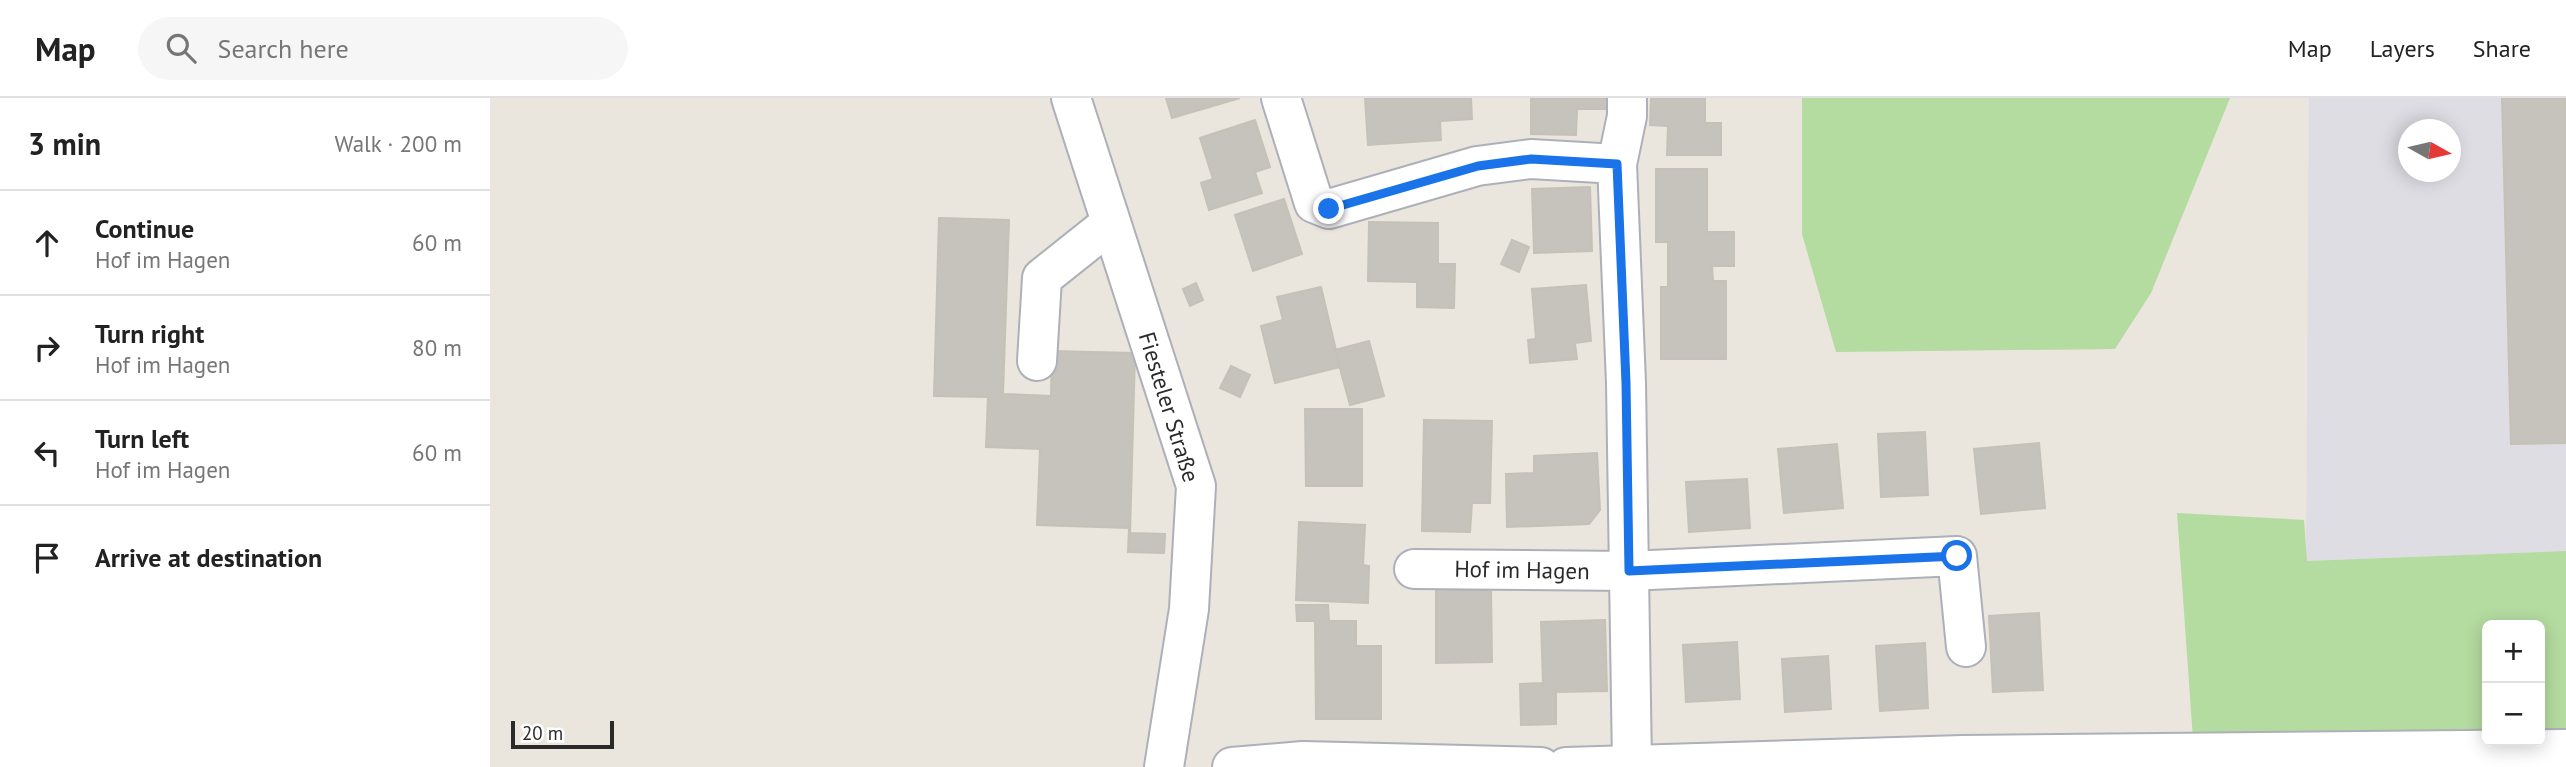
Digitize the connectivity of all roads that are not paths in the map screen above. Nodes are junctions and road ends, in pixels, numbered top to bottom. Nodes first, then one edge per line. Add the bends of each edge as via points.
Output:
1 (1071, 98) edge
2 (1281, 98) edge
3 (1627, 98) edge
4 (1617, 164) junction
5 (1111, 223) junction
6 (1037, 361) dead end
7 (1415, 569) dead end
8 (1629, 571) junction
9 (1966, 647) dead end
10 (2566, 749) edge
11 (1632, 764) junction
12 (1164, 767) edge
13 (1232, 767) edge
14 (1541, 767) edge
15 (1566, 767) edge

1 - 5 street, Fiesteler Straße
2 - 4 street via 1314,203 1329,209 1478,166 1531,159
3 - 4 street
4 - 8 street
5 - 6 street via 1042,278
5 - 12 street, Fiesteler Straße via 1196,486 1189,609
7 - 8 street, Hof im Hagen
8 - 9 street, Hof im Hagen via 1957,556
8 - 11 street
10 - 11 street via 1963,755
11 - 15 street
13 - 14 street via 1303,761

